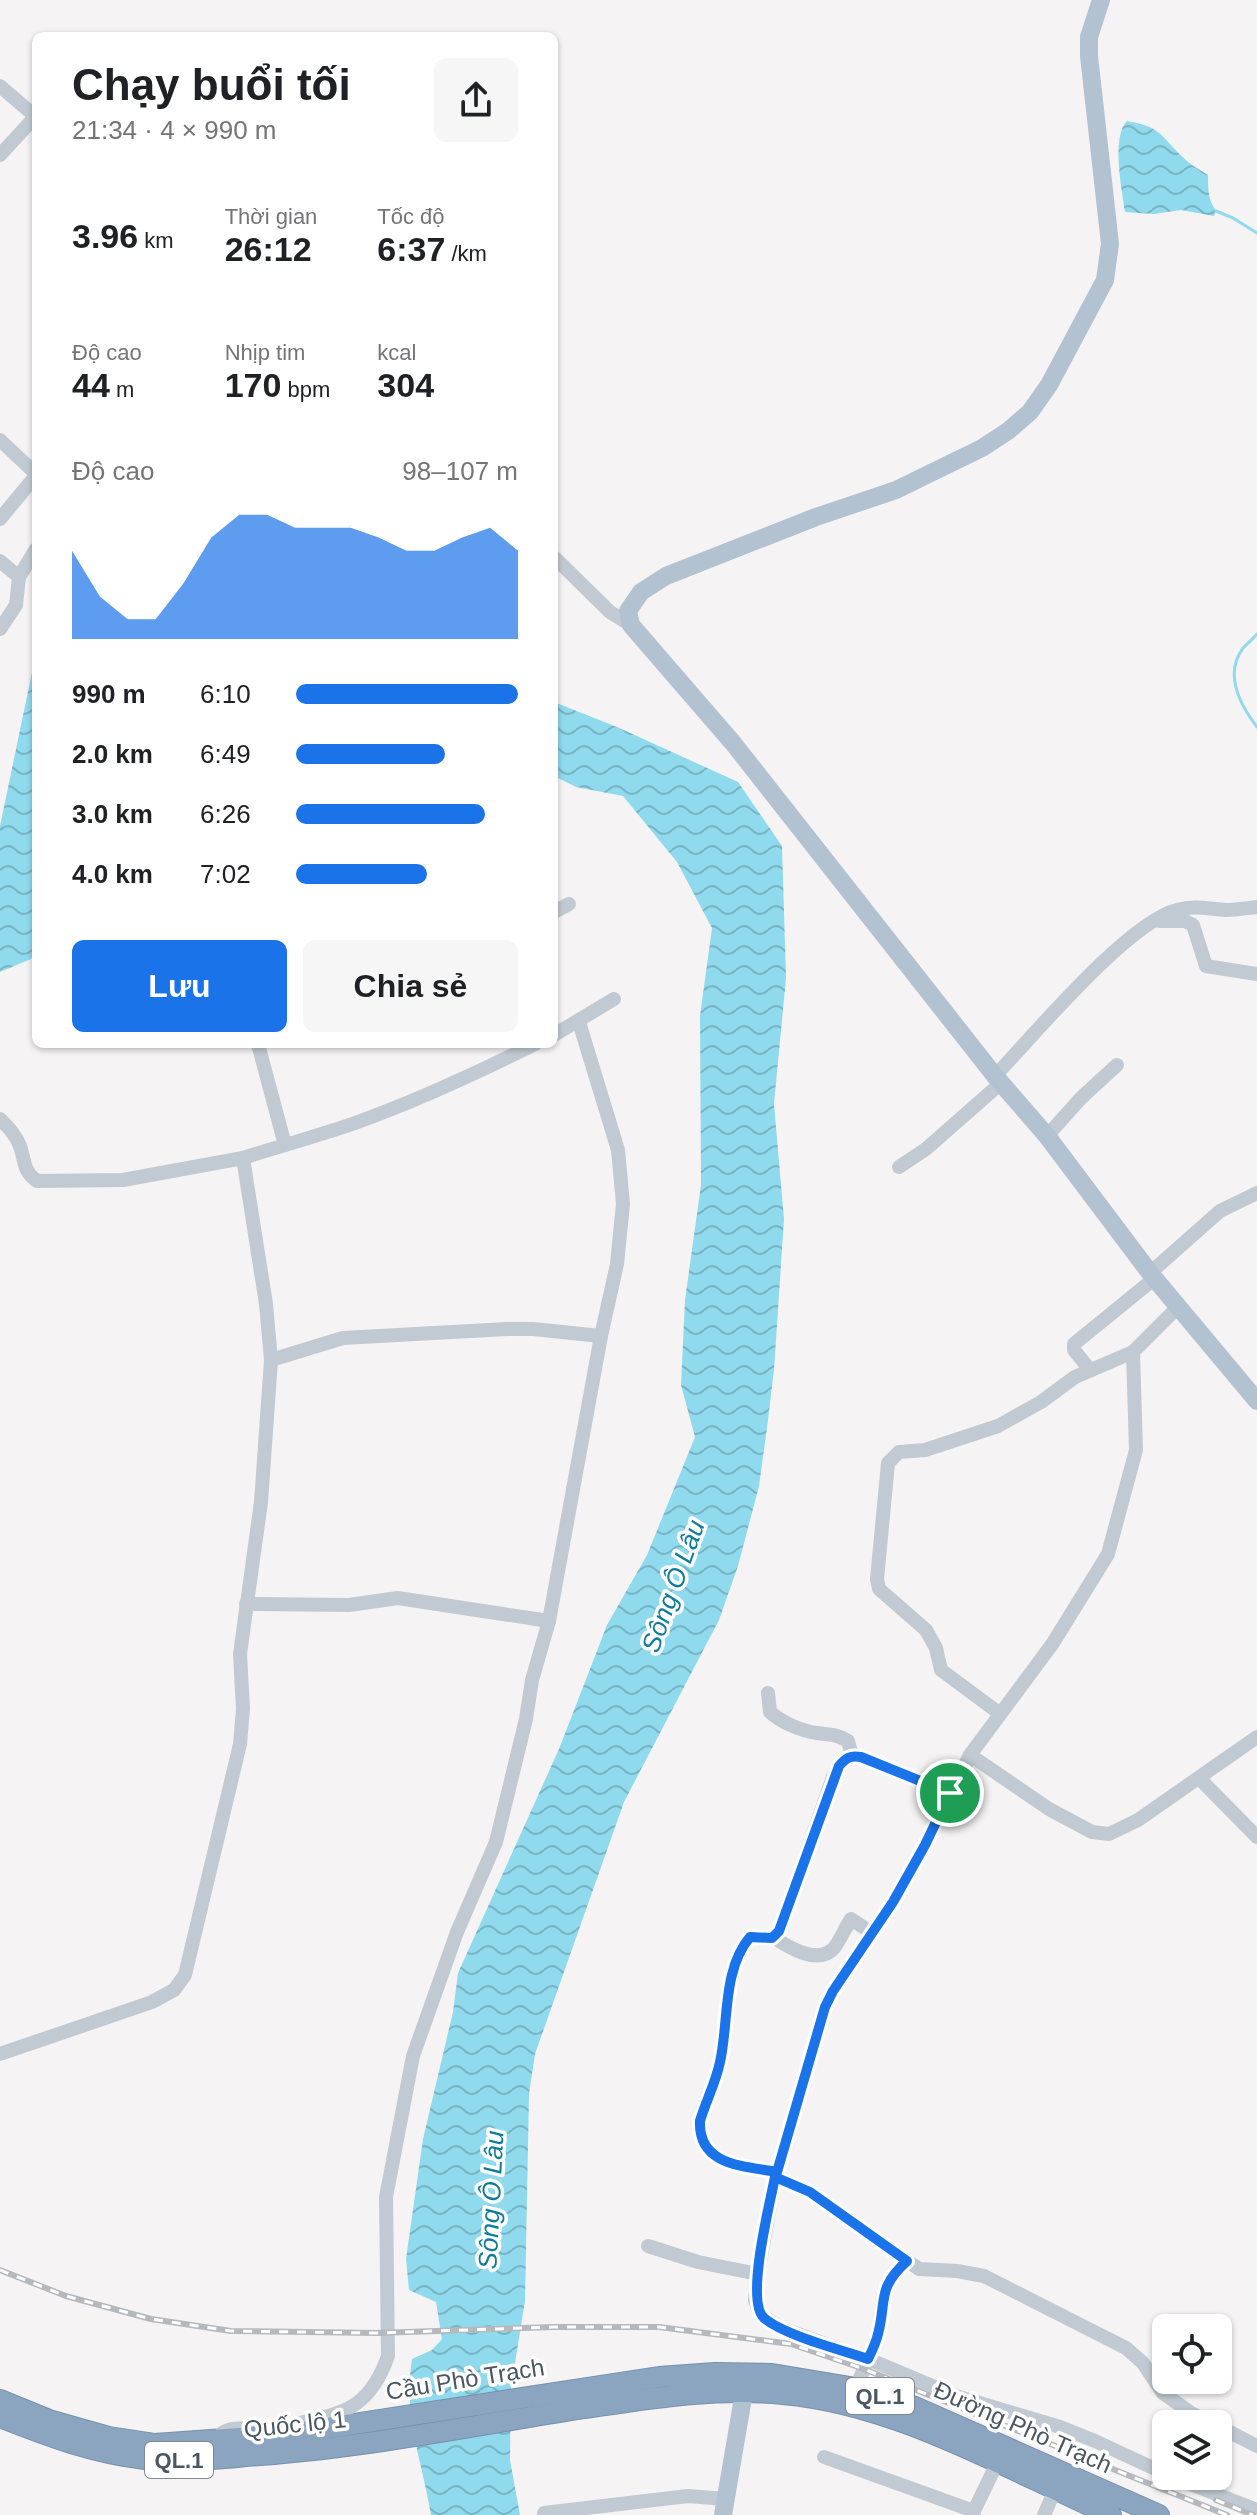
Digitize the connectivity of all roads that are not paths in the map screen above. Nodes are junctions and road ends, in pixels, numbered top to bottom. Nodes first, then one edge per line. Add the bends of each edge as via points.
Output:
1 (1101, 0) edge
2 (0, 86) edge
3 (32, 114) edge
4 (32, 121) edge
5 (0, 155) edge
6 (0, 440) edge
7 (32, 470) edge
8 (32, 480) edge
9 (0, 519) edge
10 (32, 556) edge
11 (0, 561) edge
12 (558, 561) edge
13 (19, 577) junction
14 (631, 625) junction
15 (0, 629) edge
16 (569, 904) dead end
17 (1257, 907) edge
18 (558, 910) edge
19 (1154, 921) junction
20 (1257, 974) edge
21 (614, 999) dead end
22 (579, 1022) junction
23 (558, 1033) edge
24 (259, 1048) edge
25 (513, 1049) edge
26 (1117, 1065) dead end
27 (998, 1079) junction
28 (0, 1119) edge
29 (1047, 1136) junction
30 (285, 1145) junction
31 (243, 1158) junction
32 (899, 1167) dead end
33 (1257, 1193) edge
34 (1152, 1276) junction
35 (1178, 1307) junction
36 (601, 1336) junction
37 (1133, 1352) junction
38 (271, 1360) junction
39 (1090, 1370) junction
40 (1257, 1401) edge
41 (246, 1604) junction
42 (549, 1621) junction
43 (768, 1693) dead end
44 (999, 1713) junction
45 (1257, 1737) edge
46 (970, 1755) junction
47 (852, 1756) junction
48 (1199, 1778) junction
49 (950, 1793) junction
50 (1257, 1837) edge
51 (872, 1933) junction
52 (773, 1937) junction
53 (0, 2054) edge
54 (776, 2174) junction
55 (648, 2246) dead end
56 (907, 2261) junction
57 (758, 2274) junction
58 (868, 2359) junction
59 (580, 2388) joint
60 (856, 2388) junction
61 (744, 2392) junction
62 (0, 2400) edge
63 (585, 2408) joint
64 (1187, 2410) edge
65 (911, 2416) junction
66 (0, 2417) edge
67 (360, 2433) junction
68 (1232, 2433) edge
69 (212, 2441) junction
70 (1257, 2446) edge
71 (824, 2457) dead end
72 (997, 2463) junction
73 (1152, 2468) edge
74 (1055, 2490) junction
75 (1206, 2490) edge
76 (1083, 2493) junction
77 (724, 2507) edge
78 (1257, 2510) edge
79 (544, 2513) dead end
80 (973, 2513) edge
81 (1044, 2515) edge
82 (1111, 2515) edge
83 (1159, 2515) edge

1 - 14 main road via 1089,56 1109,264 1049,385 1030,412 982,448 896,490 666,576 632,602
2 - 3 street
4 - 5 street
6 - 7 street
8 - 9 street
10 - 13 street
11 - 13 street
12 - 14 street via 610,612
13 - 15 street via 16,605
14 - 27 main road via 733,743
16 - 18 street
17 - 19 street via 1191,907
19 - 20 street via 1193,925 1209,968
19 - 27 street via 1087,980
21 - 22 street
22 - 23 street
22 - 36 street via 613,1127 622,1174 621,1233
24 - 30 street
25 - 30 street via 398,1106
26 - 29 street
27 - 29 main road
27 - 32 street via 935,1141
28 - 31 street via 13,1133 29,1174 43,1182 123,1180
29 - 34 main road
30 - 31 street
31 - 38 street
33 - 34 street via 1220,1211
34 - 35 main road
34 - 39 street via 1074,1344
35 - 37 street
35 - 40 main road
36 - 38 street via 533,1329 343,1338
36 - 42 street
37 - 39 street
37 - 44 street via 1136,1450 1113,1544 1053,1643
38 - 41 street via 261,1502
39 - 44 street via 998,1426 925,1450 899,1452 886,1468 879,1589 926,1630 941,1670
41 - 42 street via 349,1605 398,1598
41 - 53 street via 240,1744 185,1975 174,1990 152,2002
42 - 69 street via 496,1842 413,2056 386,2197 384,2369 358,2403 344,2410 301,2422 227,2430
43 - 47 street via 776,1718 839,1735 848,1741
44 - 46 street
45 - 48 street
46 - 48 street via 1037,1802 1099,1834 1138,1820
46 - 49 street
47 - 49 street
47 - 52 street via 833,1777
48 - 50 street
49 - 51 street
51 - 52 street via 851,1919 832,1950 819,1955 794,1950
51 - 54 street via 825,2007
52 - 54 street via 750,1937 737,1963 721,2061 699,2130 719,2160
54 - 56 street
54 - 57 street
55 - 57 street
56 - 58 street via 883,2296
56 - 64 street via 919,2269 984,2276 1126,2348 1163,2393
57 - 58 street via 755,2300 765,2319
58 - 60 street
58 - 73 street via 956,2396 1071,2432
59 - 60 highway, Đường Phò Trạch / QL.1 via 715,2373 772,2374
59 - 67 highway, Cầu Phò Trạch / QL.1
60 - 65 highway, Đường Phò Trạch / QL.1
61 - 63 highway, Đường Phò Trạch / QL.1 via 666,2395
61 - 65 highway, Đường Phò Trạch / QL.1 via 825,2399
61 - 77 main road
62 - 69 highway, Quốc lộ 1 / QL.1 via 109,2437 155,2444
63 - 67 highway, Cầu Phò Trạch / QL.1
65 - 72 highway, Đường Phò Trạch / QL.1
65 - 76 highway, Đường Phò Trạch / QL.1
66 - 67 highway, Quốc lộ 1 / QL.1 via 73,2444 147,2459 271,2454
67 - 69 highway, Quốc lộ 1 / QL.1
68 - 70 street
71 - 80 street
72 - 74 highway, Đường Phò Trạch / QL.1
72 - 80 street
74 - 76 highway, Đường Phò Trạch / QL.1
74 - 81 street
75 - 78 street
76 - 82 highway, Đường Phò Trạch / QL.1
76 - 83 highway, Đường Phò Trạch / QL.1
77 - 79 street via 688,2496

